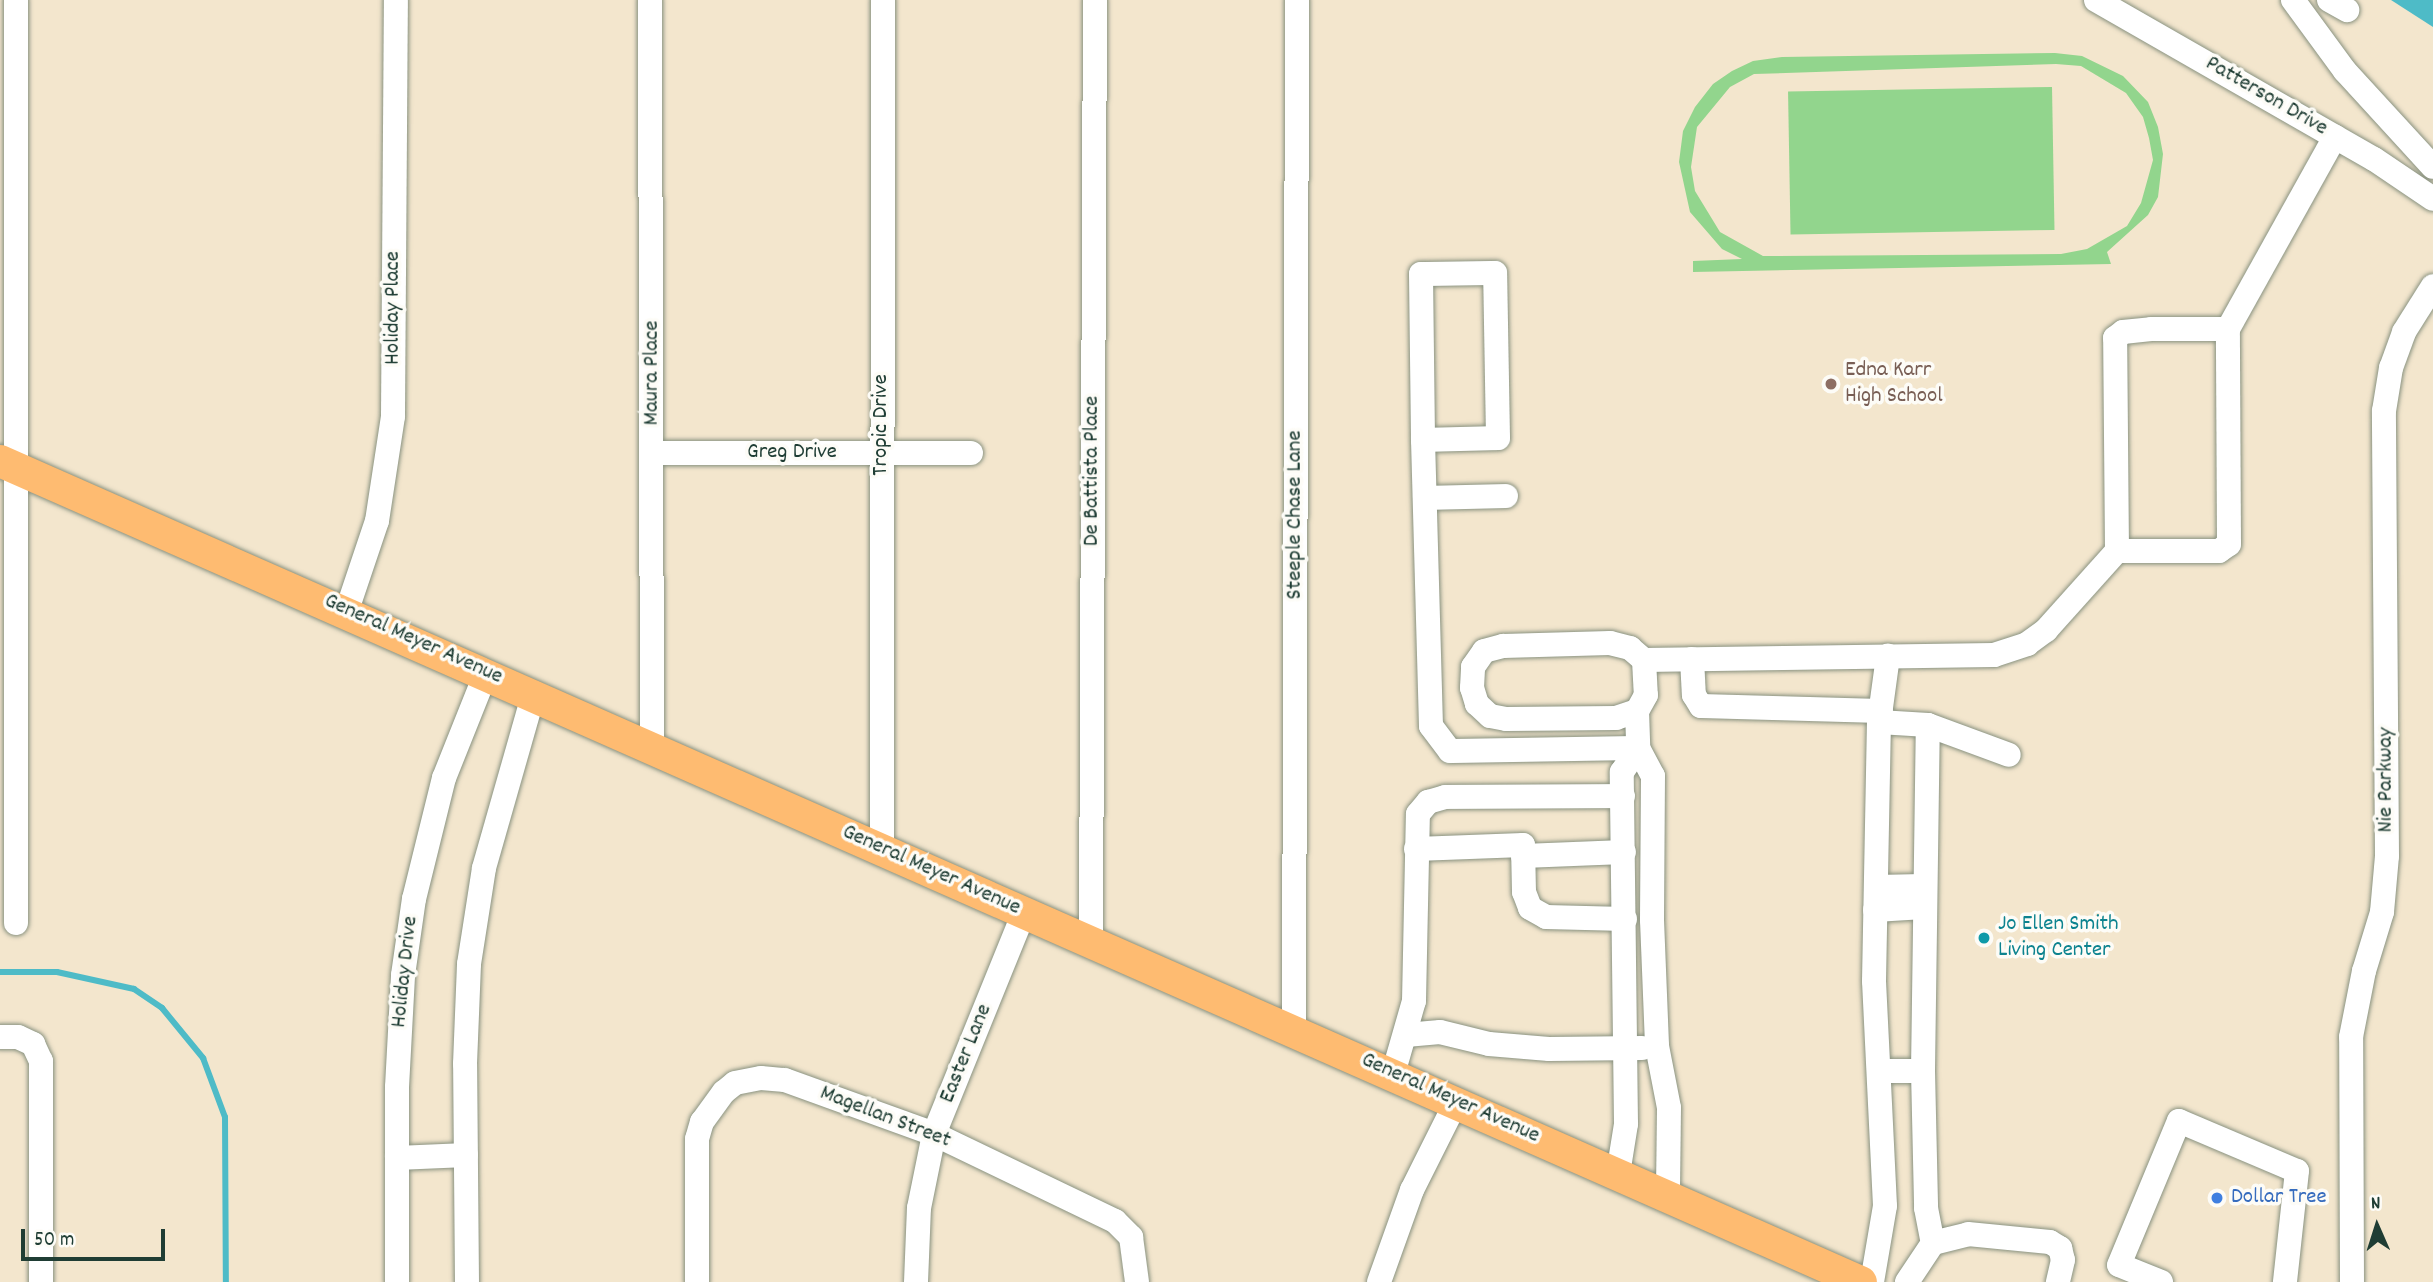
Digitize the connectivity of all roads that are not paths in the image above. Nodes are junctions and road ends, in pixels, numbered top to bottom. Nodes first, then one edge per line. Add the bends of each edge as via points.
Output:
1 (16, 0) edge
2 (396, 0) edge
3 (650, 0) edge
4 (883, 0) edge
5 (1095, 0) edge
6 (1297, 0) edge
7 (2096, 0) edge
8 (2293, 0) edge
9 (2335, 137) junction
10 (2433, 167) edge
11 (2433, 199) edge
12 (2433, 286) edge
13 (2228, 330) junction
14 (1423, 440) junction
15 (654, 453) junction
16 (881, 453) junction
17 (971, 453) dead end
18 (8, 464) edge
19 (1506, 496) dead end
20 (1425, 498) junction
21 (2117, 551) junction
22 (347, 610) junction
23 (1888, 656) junction
24 (1644, 660) junction
25 (1692, 660) junction
26 (486, 673) junction
27 (534, 693) junction
28 (1637, 712) junction
29 (1880, 716) junction
30 (1928, 725) junction
31 (652, 746) junction
32 (1638, 748) junction
33 (2009, 755) dead end
34 (1623, 796) junction
35 (8, 822) edge
36 (1652, 845) junction
37 (882, 849) junction
38 (1416, 849) junction
39 (1624, 849) junction
40 (1523, 856) junction
41 (1923, 896) junction
42 (1876, 899) junction
43 (1024, 912) junction
44 (1625, 919) junction
45 (16, 923) dead end
46 (1091, 942) junction
47 (1294, 1031) junction
48 (1406, 1035) junction
49 (9, 1037) edge
50 (1657, 1046) junction
51 (1626, 1049) junction
52 (1923, 1070) junction
53 (1879, 1071) junction
54 (1393, 1074) junction
55 (1456, 1102) junction
56 (934, 1134) junction
57 (466, 1155) junction
58 (397, 1158) junction
59 (1618, 1174) junction
60 (1668, 1196) junction
61 (1933, 1243) junction
62 (41, 1282) edge
63 (397, 1282) edge
64 (467, 1282) edge
65 (697, 1282) edge
66 (916, 1282) edge
67 (1137, 1282) edge
68 (1379, 1282) edge
69 (1861, 1282) edge
70 (1872, 1282) edge
71 (1907, 1282) edge
72 (2058, 1282) edge
73 (2161, 1282) edge
74 (2285, 1282) edge
75 (2352, 1282) edge

1 - 18 street
2 - 22 street, Holiday Place via 393,416 377,521
3 - 15 street, Maura Place
4 - 16 street, Tropic Drive
5 - 46 street, De Battista Place
6 - 47 street, Steeple Chase Lane
7 - 9 street, Patterson Drive
8 - 10 street via 2345,71
9 - 11 street, Patterson Drive
9 - 13 street
12 - 75 street, Nie Parkway via 2404,332 2391,368 2384,411 2387,856 2382,912 2351,1037
13 - 21 street via 2151,329 2123,332 2115,338
13 - 21 street via 2230,544 2219,551
14 - 14 street via 1421,274 1495,273 1498,438
14 - 20 street
15 - 16 street, Greg Drive
15 - 31 street, Maura Place
16 - 17 street, Greg Drive
16 - 37 street, Tropic Drive
18 - 22 main road, General Meyer Avenue
18 - 35 street
19 - 20 street
20 - 32 street via 1431,726 1440,742 1450,751
21 - 23 street via 2046,630 2008,652
22 - 26 main road, General Meyer Avenue
23 - 25 street
23 - 29 street
24 - 25 street
24 - 28 street via 1646,695
24 - 28 street via 1630,648 1610,643 1503,646 1484,651 1473,667 1477,704 1490,716 1616,718
25 - 29 street via 1694,695 1701,706
26 - 27 main road, General Meyer Avenue
26 - 58 street, Holiday Drive via 444,778 420,862 403,975
27 - 31 main road, General Meyer Avenue
27 - 57 street via 484,868 473,933 465,1064
28 - 32 street
29 - 30 street
29 - 42 street
30 - 33 street
30 - 41 street
31 - 37 main road, General Meyer Avenue
32 - 34 street via 1622,772
32 - 36 street via 1653,776
34 - 38 street via 1445,797 1428,803 1418,814
34 - 39 street
35 - 45 street
36 - 39 street
36 - 50 street
37 - 43 main road, General Meyer Avenue
38 - 40 street via 1523,845
38 - 48 street via 1419,948
39 - 40 street
39 - 44 street
40 - 44 street via 1524,892 1530,908 1546,917
41 - 42 street
41 - 52 street
42 - 53 street
43 - 46 main road, General Meyer Avenue
43 - 56 street, Easter Lane
44 - 51 street
46 - 47 main road, General Meyer Avenue
47 - 54 main road, General Meyer Avenue
48 - 51 street via 1440,1032 1489,1044
48 - 54 street
49 - 62 street via 33,1044 41,1061
50 - 51 street
50 - 60 street via 1669,1108
51 - 59 street via 1626,1124
52 - 53 street
52 - 61 street via 1926,1208
53 - 70 street via 1885,1206
54 - 55 main road, General Meyer Avenue
55 - 59 main road, General Meyer Avenue
55 - 68 street via 1412,1190
56 - 65 street, Magellan Street via 785,1080 761,1077 735,1083 715,1099 702,1122 697,1156
56 - 66 street, Easter Lane via 919,1208
56 - 67 street, Magellan Street via 1108,1218 1131,1237
57 - 58 street
57 - 64 street
58 - 63 street, Holiday Drive
59 - 60 main road, General Meyer Avenue
60 - 69 main road, General Meyer Avenue
61 - 71 street
61 - 72 street via 1968,1234 2050,1242 2060,1248 2063,1260
73 - 74 street via 2119,1265 2179,1121 2297,1171

